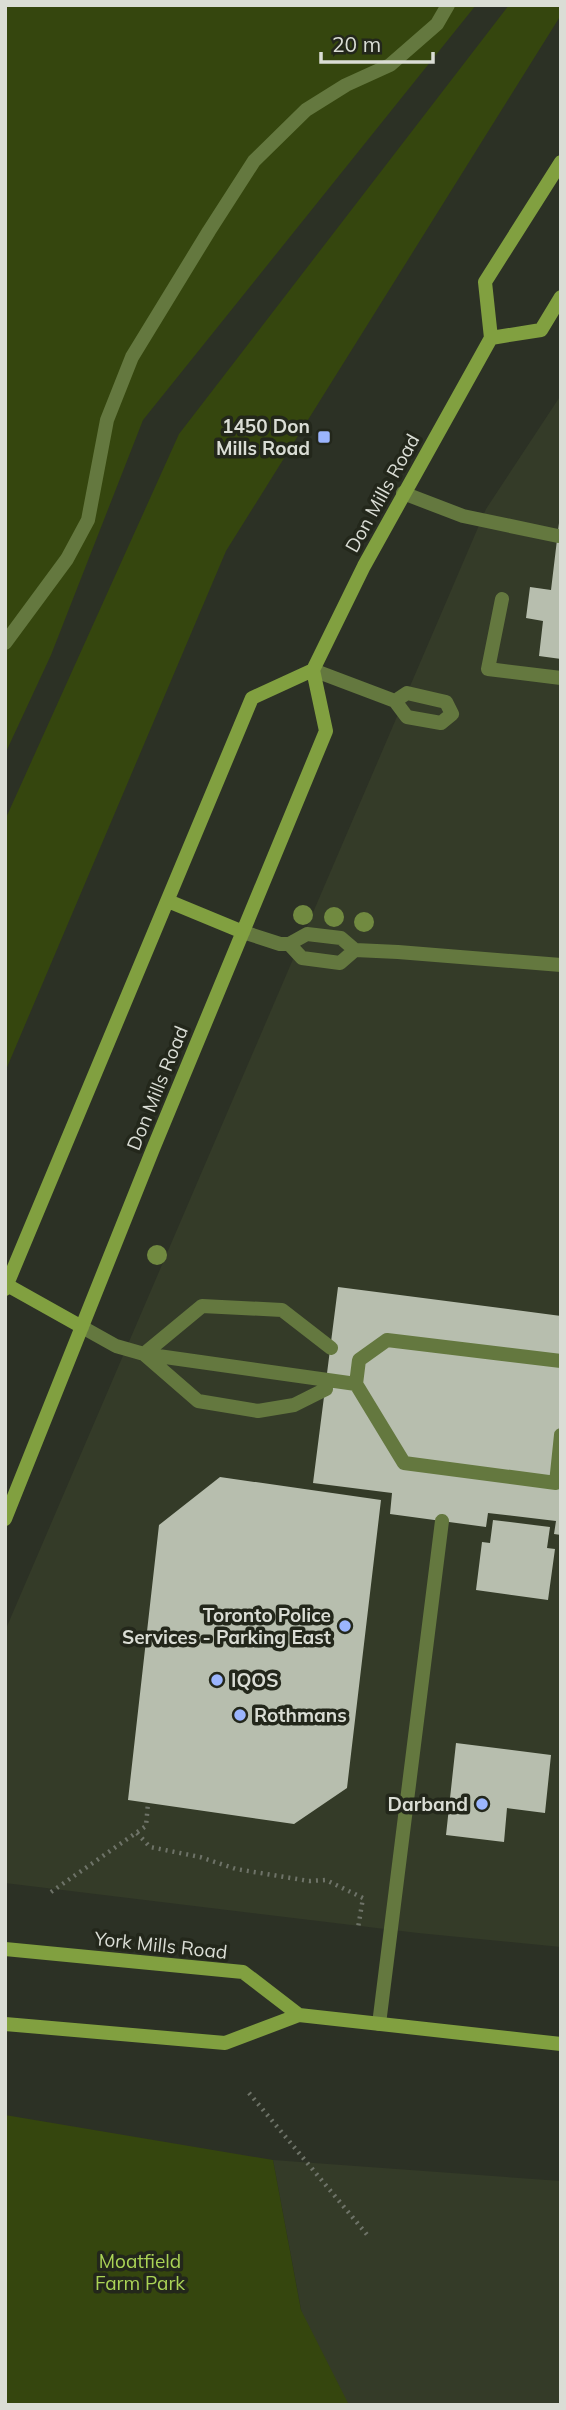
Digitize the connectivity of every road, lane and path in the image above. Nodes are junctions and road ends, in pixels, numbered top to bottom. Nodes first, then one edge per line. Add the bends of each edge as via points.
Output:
1 (448, 5) edge
2 (561, 162) edge
3 (561, 298) edge
4 (491, 338) junction
5 (403, 493) junction
6 (558, 536) dead end
7 (502, 599) dead end
8 (5, 643) edge
9 (313, 670) junction
10 (561, 678) edge
11 (395, 701) dead end
12 (168, 901) junction
13 (243, 932) junction
14 (289, 944) junction
15 (355, 950) junction
16 (561, 965) edge
17 (6, 1287) edge
18 (82, 1327) junction
19 (331, 1348) dead end
20 (144, 1354) junction
21 (561, 1361) edge
22 (356, 1384) junction
23 (326, 1389) dead end
24 (561, 1435) edge
25 (5, 1518) edge
26 (442, 1521) dead end
27 (148, 1803) dead end
28 (137, 1832) junction
29 (51, 1892) dead end
30 (358, 1928) dead end
31 (5, 1949) edge
32 (299, 2015) junction
33 (5, 2024) edge
34 (379, 2024) junction
35 (561, 2044) edge
36 (249, 2092) dead end
37 (369, 2237) dead end

1 - 8 lane via 437,24 390,65 306,110 254,161 132,357 107,420 88,520 67,559
2 - 4 main road via 485,282
3 - 4 main road via 541,330
4 - 5 main road, Don Mills Road
5 - 6 lane via 463,516
5 - 9 main road, Don Mills Road
7 - 10 lane via 488,669
9 - 11 lane
9 - 12 main road via 252,698
9 - 13 main road, Don Mills Road via 326,732
12 - 13 main road
12 - 17 main road
13 - 14 lane
13 - 18 main road, Don Mills Road
14 - 15 lane via 307,934 341,938
14 - 15 lane via 302,958 340,963
15 - 16 lane
17 - 18 main road
18 - 20 lane via 116,1346
18 - 25 main road, Don Mills Road
19 - 20 lane via 282,1310 202,1306
20 - 22 lane
20 - 23 lane via 198,1401 258,1411 293,1405
21 - 22 lane via 387,1340 359,1360
22 - 24 lane via 404,1463 556,1483
26 - 34 lane
27 - 28 path via 146,1826
28 - 29 path
28 - 30 path via 150,1847 236,1869 326,1880 363,1898
31 - 32 main road, York Mills Road via 243,1972
32 - 33 main road via 225,2043
32 - 34 main road
34 - 35 main road
36 - 37 path

